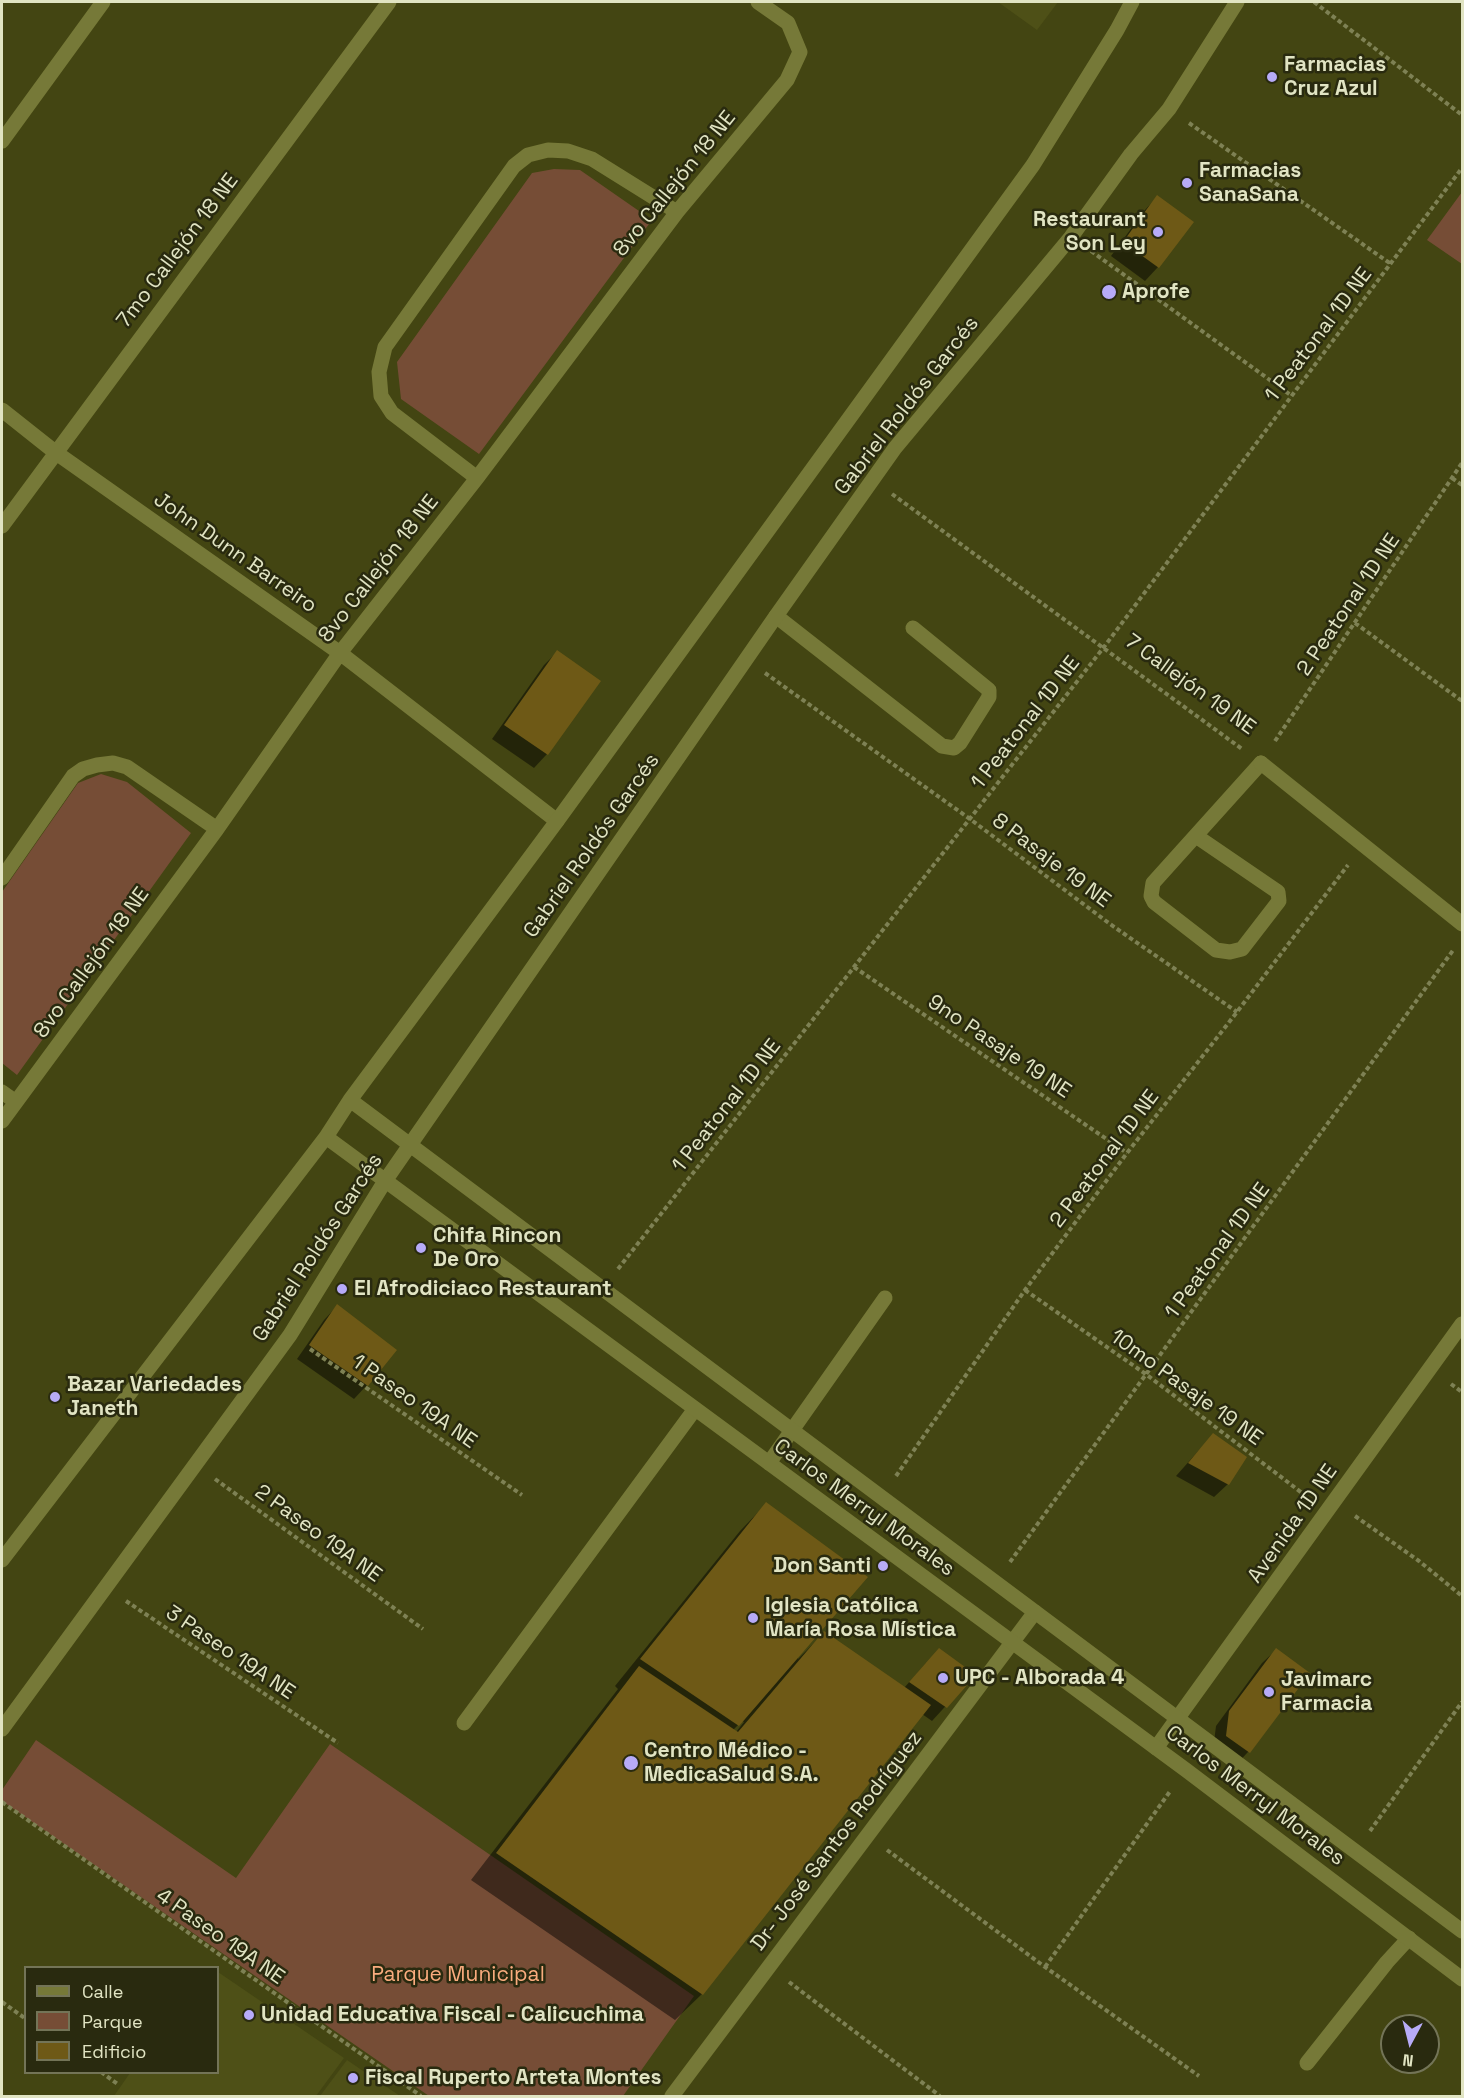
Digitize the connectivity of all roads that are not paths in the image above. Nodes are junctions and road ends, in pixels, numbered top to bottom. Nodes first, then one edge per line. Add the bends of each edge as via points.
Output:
1 (103, 2) edge
2 (389, 2) edge
3 (758, 2) edge
4 (1132, 2) edge
5 (1237, 2) edge
6 (2, 141) edge
7 (677, 212) junction
8 (2, 410) edge
9 (55, 452) junction
10 (477, 478) junction
11 (2, 526) edge
12 (776, 615) junction
13 (913, 628) dead end
14 (340, 653) junction
15 (557, 821) junction
16 (217, 829) junction
17 (1196, 836) junction
18 (2, 878) edge
19 (1462, 924) edge
20 (2, 1092) edge
21 (350, 1100) junction
22 (16, 1102) junction
23 (2, 1121) edge
24 (326, 1137) junction
25 (411, 1146) junction
26 (385, 1181) junction
27 (885, 1298) dead end
28 (1462, 1324) edge
29 (695, 1409) junction
30 (792, 1430) junction
31 (769, 1463) junction
32 (2, 1560) edge
33 (1035, 1612) junction
34 (1012, 1642) junction
35 (1178, 1718) junction
36 (464, 1723) dead end
37 (2, 1729) edge
38 (1156, 1748) junction
39 (1462, 1931) edge
40 (1409, 1938) junction
41 (1462, 1979) edge
42 (1307, 2063) dead end
43 (672, 2097) edge

1 - 6 street
2 - 9 street, 7mo Callejón 18 NE
3 - 7 street, 8vo Callejón 18 NE via 788,22 800,52 787,80
4 - 15 street, Gabriel Roldós Garcés via 1033,165
5 - 12 street, Gabriel Roldós Garcés via 1168,109 1071,237 895,447
7 - 10 street, 8vo Callejón 18 NE
7 - 10 street via 592,159 568,151 528,155 514,165 386,347 379,372 381,396 392,413
8 - 9 street, John Dunn Barreiro
9 - 11 street, 7mo Callejón 18 NE
9 - 14 street, John Dunn Barreiro
10 - 14 street, 8vo Callejón 18 NE
12 - 13 street via 942,746 954,748 989,697 989,690
12 - 25 street, Gabriel Roldós Garcés
14 - 15 street, John Dunn Barreiro
14 - 16 street, 8vo Callejón 18 NE
15 - 21 street, Gabriel Roldós Garcés
16 - 18 street via 127,767 113,763 97,765 73,776
16 - 22 street, 8vo Callejón 18 NE
17 - 17 street via 1278,892 1279,901 1242,949 1216,950 1154,902 1153,883
17 - 19 street, 7 Callejón 19 NE via 1261,763
20 - 22 street
21 - 24 street, Gabriel Roldós Garcés
21 - 25 street, Carlos Merryl Morales
22 - 23 street, 8vo Callejón 18 NE
24 - 26 street, Carlos Merryl Morales
24 - 32 street, Gabriel Roldós Garcés
25 - 26 street, Gabriel Roldós Garcés
25 - 30 street, Carlos Merryl Morales
26 - 29 street, Carlos Merryl Morales
26 - 37 street, Gabriel Roldós Garcés via 290,1335
27 - 30 street
28 - 35 street, Avenida 1D NE
29 - 31 street, Carlos Merryl Morales
29 - 36 street
30 - 31 street
30 - 33 street, Carlos Merryl Morales
31 - 34 street, Carlos Merryl Morales
33 - 34 street, Dr- José Santos Rodríguez
33 - 35 street, Carlos Merryl Morales
34 - 38 street, Carlos Merryl Morales
34 - 43 street, Dr- José Santos Rodríguez
35 - 38 street, Avenida 1D NE
35 - 39 street, Carlos Merryl Morales
38 - 40 street, Carlos Merryl Morales
40 - 41 street, Carlos Merryl Morales
40 - 42 street

